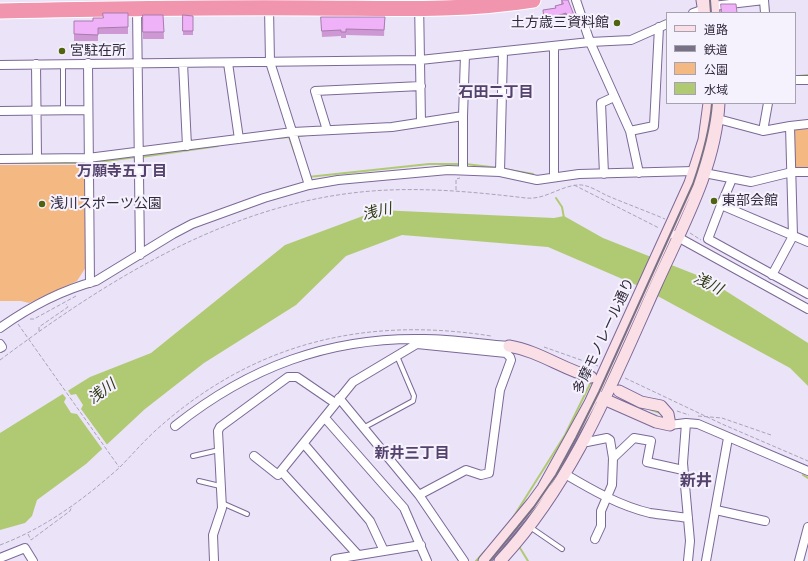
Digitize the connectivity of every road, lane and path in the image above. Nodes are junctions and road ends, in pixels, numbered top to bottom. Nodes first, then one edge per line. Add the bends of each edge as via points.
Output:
1 (35, 0) edge
2 (52, 0) edge
3 (533, 0) edge
4 (576, 0) edge
5 (764, 0) edge
6 (419, 4) edge
7 (708, 7) edge
8 (269, 8) junction
9 (137, 9) junction
10 (0, 11) edge
11 (695, 12) edge
12 (765, 12) edge
13 (663, 26) edge
14 (590, 42) junction
15 (554, 46) junction
16 (503, 52) junction
17 (465, 55) junction
18 (420, 60) junction
19 (270, 62) junction
20 (88, 63) junction
21 (138, 63) junction
22 (183, 63) junction
23 (228, 63) junction
24 (36, 64) junction
25 (63, 64) junction
26 (0, 65) edge
27 (796, 80) edge
28 (808, 80) edge
29 (420, 86) junction
30 (614, 97) junction
31 (709, 104) edge
32 (719, 104) edge
33 (768, 104) edge
34 (36, 110) junction
35 (63, 110) junction
36 (88, 110) junction
37 (0, 111) edge
38 (463, 116) junction
39 (718, 119) junction
40 (420, 122) junction
41 (808, 124) edge
42 (790, 126) junction
43 (327, 130) junction
44 (630, 131) junction
45 (763, 131) junction
46 (293, 132) junction
47 (239, 139) junction
48 (187, 146) junction
49 (139, 152) junction
50 (37, 158) junction
51 (0, 159) edge
52 (89, 162) junction
53 (463, 166) junction
54 (501, 169) junction
55 (700, 172) junction
56 (792, 172) junction
57 (808, 172) edge
58 (639, 173) junction
59 (604, 174) junction
60 (554, 177) junction
61 (732, 178) junction
62 (308, 180) junction
63 (574, 185) junction
64 (721, 205) junction
65 (667, 220) dead end
66 (672, 236) junction
67 (793, 236) junction
68 (808, 242) edge
69 (140, 255) junction
70 (772, 275) junction
71 (90, 283) junction
72 (808, 294) edge
73 (808, 309) edge
74 (27, 316) dead end
75 (17, 323) dead end
76 (0, 328) edge
77 (39, 332) junction
78 (426, 338) junction
79 (28, 340) junction
80 (0, 344) edge
81 (417, 344) junction
82 (509, 346) joint
83 (0, 348) edge
84 (397, 356) junction
85 (0, 360) edge
86 (614, 371) junction
87 (591, 377) dead end
88 (619, 391) dead end
89 (599, 397) junction
90 (337, 401) junction
91 (665, 409) junction
92 (706, 416) junction
93 (325, 418) junction
94 (686, 423) junction
95 (670, 425) junction
96 (175, 426) dead end
97 (363, 428) junction
98 (771, 434) dead end
99 (728, 438) junction
100 (583, 440) junction
101 (304, 444) junction
102 (219, 450) junction
103 (193, 456) dead end
104 (254, 456) dead end
105 (613, 458) junction
106 (808, 461) edge
107 (119, 467) dead end
108 (683, 470) junction
109 (281, 471) junction
110 (808, 471) edge
111 (565, 474) junction
112 (199, 481) dead end
113 (220, 486) junction
114 (419, 495) junction
115 (608, 498) junction
116 (222, 503) junction
117 (716, 510) junction
118 (247, 514) dead end
119 (688, 518) junction
120 (765, 521) dead end
121 (529, 526) junction
122 (808, 527) edge
123 (28, 533) junction
124 (595, 540) dead end
125 (0, 545) edge
126 (421, 545) junction
127 (562, 549) dead end
128 (384, 551) junction
129 (358, 555) junction
130 (0, 558) edge
131 (335, 559) dead end
132 (33, 561) edge
133 (214, 561) edge
134 (427, 561) edge
135 (464, 561) edge
136 (484, 561) edge
137 (500, 561) edge
138 (688, 561) edge
139 (706, 561) edge
140 (799, 561) edge

1 - 2 highway
3 - 6 highway via 472,7
4 - 14 street
5 - 7 street
5 - 12 street
6 - 8 highway
6 - 18 street
7 - 11 street
8 - 9 highway
8 - 19 street
9 - 10 highway
9 - 21 street
13 - 14 street via 631,40
13 - 44 street via 654,126
14 - 15 street
14 - 30 street
15 - 16 street
15 - 60 street
16 - 17 street
16 - 54 street
17 - 18 street
17 - 38 street
18 - 19 street
18 - 29 street
19 - 23 street
19 - 46 street
20 - 21 street
20 - 25 street
20 - 36 street
21 - 22 street
21 - 49 street
22 - 23 street
22 - 48 street
23 - 47 street
24 - 25 street
24 - 26 street
24 - 34 street
25 - 35 lane
27 - 28 street
29 - 40 street
29 - 43 street via 316,91
30 - 44 street
30 - 59 street via 601,103
31 - 55 main road, 多摩モノレール通り
32 - 39 main road, 多摩モノレール通り
33 - 45 street
34 - 35 street
34 - 37 street
34 - 50 street
35 - 36 street
36 - 52 street
38 - 40 street
38 - 53 street
39 - 45 street
39 - 55 main road, 多摩モノレール通り
40 - 43 street via 392,127
41 - 42 street
42 - 45 street
42 - 56 street
43 - 46 street
44 - 58 street
46 - 47 street
46 - 62 street
47 - 48 street
48 - 49 street
49 - 52 street
49 - 69 street
50 - 51 street
50 - 52 street
52 - 71 street
53 - 54 street
53 - 62 street
54 - 60 street via 537,180
55 - 58 street
55 - 61 street
55 - 66 main road, 多摩モノレール通り
56 - 57 street
56 - 61 street via 750,182
56 - 67 street
58 - 59 street
59 - 60 street
61 - 64 street
62 - 69 street via 180,230
63 - 65 path via 586,186
63 - 66 path
63 - 77 path via 536,198 456,191 397,190 334,196 274,209 215,229 163,255 116,281
64 - 67 street
64 - 70 street via 708,239
66 - 73 street
66 - 86 main road, 多摩モノレール通り
67 - 68 street
67 - 70 street
69 - 71 street
70 - 72 street
71 - 76 street via 76,287 20,314
74 - 77 path via 30,320 34,319 66,303 68,307 39,327
75 - 79 path
77 - 79 path
78 - 81 street
78 - 82 street
78 - 96 street via 373,340 340,345 297,357 224,391
79 - 85 path
79 - 107 path
80 - 83 street
81 - 84 street
81 - 114 street via 506,353 510,357 500,390 489,473 481,475 466,470
82 - 87 main road via 538,354 565,368
84 - 90 street via 353,382
84 - 97 lane via 414,396 413,401
86 - 89 main road, 多摩モノレール通り
86 - 92 path
88 - 91 main road via 641,402
89 - 95 main road via 656,422
89 - 100 main road, 多摩モノレール通り
89 - 136 main road, 多摩モノレール通り via 543,488
90 - 93 street
90 - 97 street
90 - 102 street via 297,377 288,377 220,427
91 - 92 path via 693,416
91 - 95 main road
92 - 98 path via 722,418
92 - 106 path
93 - 101 street
93 - 126 street via 404,508
94 - 95 street
94 - 99 street via 698,424
94 - 108 street
97 - 114 street
99 - 110 street
99 - 117 street
100 - 105 street via 587,442 607,438 610,440
100 - 111 main road, 多摩モノレール通り
101 - 109 street
101 - 128 street via 370,521
102 - 103 lane
102 - 113 street
104 - 109 street via 278,475
105 - 108 street via 637,438 651,441 647,462
105 - 115 street via 613,478
108 - 119 street
109 - 129 street
111 - 115 street
111 - 121 main road, 多摩モノレール通り
112 - 113 lane
113 - 116 street
114 - 135 street
115 - 119 street via 650,513
115 - 124 street
116 - 118 lane
116 - 133 street via 213,535
117 - 120 street
117 - 139 street
119 - 138 street
121 - 127 lane
121 - 137 main road, 多摩モノレール通り
122 - 140 street
123 - 123 path via 72,506 70,511 31,540
123 - 125 path
126 - 128 street
126 - 134 street
128 - 129 street
129 - 131 street
130 - 132 street via 25,548

